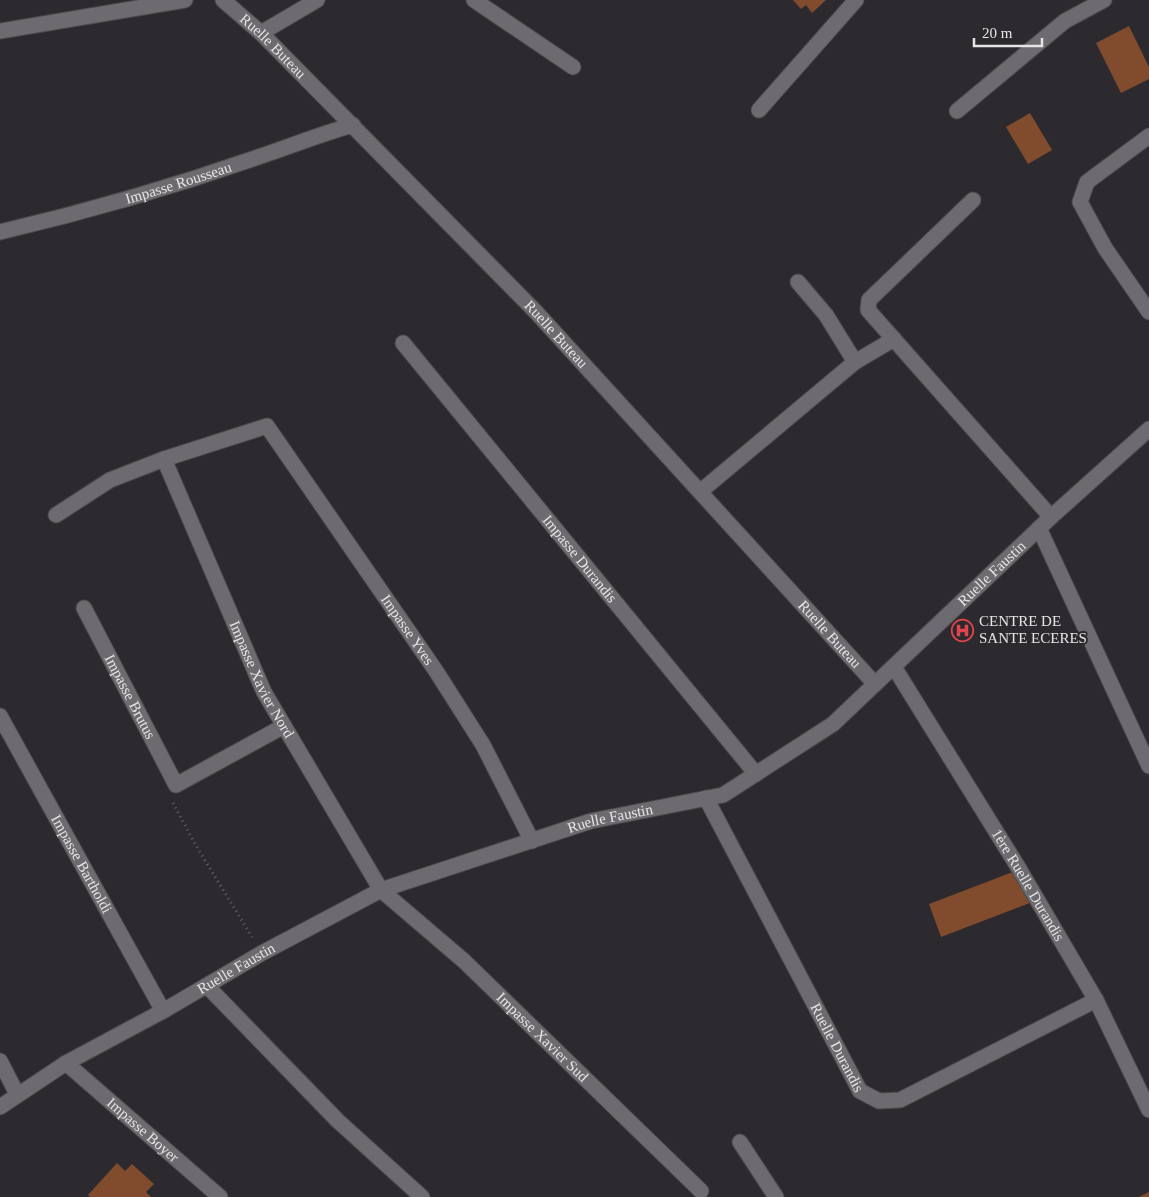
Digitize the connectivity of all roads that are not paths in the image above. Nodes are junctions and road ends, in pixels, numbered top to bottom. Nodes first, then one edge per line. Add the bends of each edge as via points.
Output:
1 (185, 0) edge
2 (223, 0) edge
3 (316, 0) edge
4 (474, 0) edge
5 (856, 0) edge
6 (1104, 0) edge
7 (0, 31) edge
8 (261, 33) junction
9 (573, 67) dead end
10 (759, 110) dead end
11 (957, 111) dead end
12 (353, 125) junction
13 (1149, 136) edge
14 (973, 200) dead end
15 (0, 232) edge
16 (798, 282) dead end
17 (1149, 312) edge
18 (894, 339) junction
19 (403, 343) dead end
20 (855, 362) junction
21 (1149, 429) edge
22 (164, 459) junction
23 (701, 491) junction
24 (56, 514) dead end
25 (1051, 517) junction
26 (1040, 528) junction
27 (84, 608) dead end
28 (894, 667) junction
29 (875, 684) junction
30 (0, 716) edge
31 (284, 726) junction
32 (1149, 766) edge
33 (756, 774) junction
34 (706, 798) junction
35 (532, 841) junction
36 (380, 890) junction
37 (207, 986) junction
38 (1096, 1000) junction
39 (163, 1011) junction
40 (0, 1061) edge
41 (66, 1063) junction
42 (16, 1094) junction
43 (0, 1106) edge
44 (1149, 1110) edge
45 (740, 1142) dead end
46 (701, 1191) dead end
47 (220, 1197) edge
48 (422, 1197) edge
49 (776, 1197) edge

1 - 7 street
2 - 8 street, Ruelle Buteau
3 - 8 street
4 - 9 street
5 - 10 street
6 - 11 street via 1065,21
8 - 12 street, Ruelle Buteau
12 - 15 street, Impasse Rousseau via 85,212
12 - 23 street, Ruelle Buteau via 536,312
13 - 17 street via 1087,182 1080,202 1105,248
14 - 18 street via 869,300 868,310
16 - 20 street via 826,315
18 - 20 street
18 - 25 street
19 - 33 street, Impasse Durandis
20 - 23 street
21 - 25 street, Ruelle Faustin
22 - 24 street via 110,480
22 - 31 street, Impasse Xavier Nord via 264,692
22 - 35 street, Impasse Yves via 267,426 483,745
23 - 29 street, Ruelle Buteau
25 - 26 street, Ruelle Faustin
26 - 28 street, Ruelle Faustin
26 - 32 street
27 - 31 street, Impasse Brutus via 176,786
28 - 29 street, Ruelle Faustin
28 - 38 street, 1ère Ruelle Durandis
29 - 33 street, Ruelle Faustin via 833,724
30 - 39 street, Impasse Bartholdi
31 - 36 street, Impasse Xavier Nord
33 - 34 street, Ruelle Faustin via 722,795
34 - 35 street, Ruelle Faustin via 591,821
34 - 38 street, Ruelle Durandis via 860,1091 879,1101 900,1100
35 - 36 street, Ruelle Faustin
36 - 37 street, Ruelle Faustin
36 - 46 street, Impasse Xavier Sud via 464,961
37 - 39 street, Ruelle Faustin
37 - 48 street via 338,1121
38 - 44 street, 1ère Ruelle Durandis
39 - 41 street, Ruelle Faustin
40 - 42 street
41 - 42 street, Ruelle Faustin
41 - 47 street, Impasse Boyer
42 - 43 street, Ruelle Faustin
45 - 49 street

